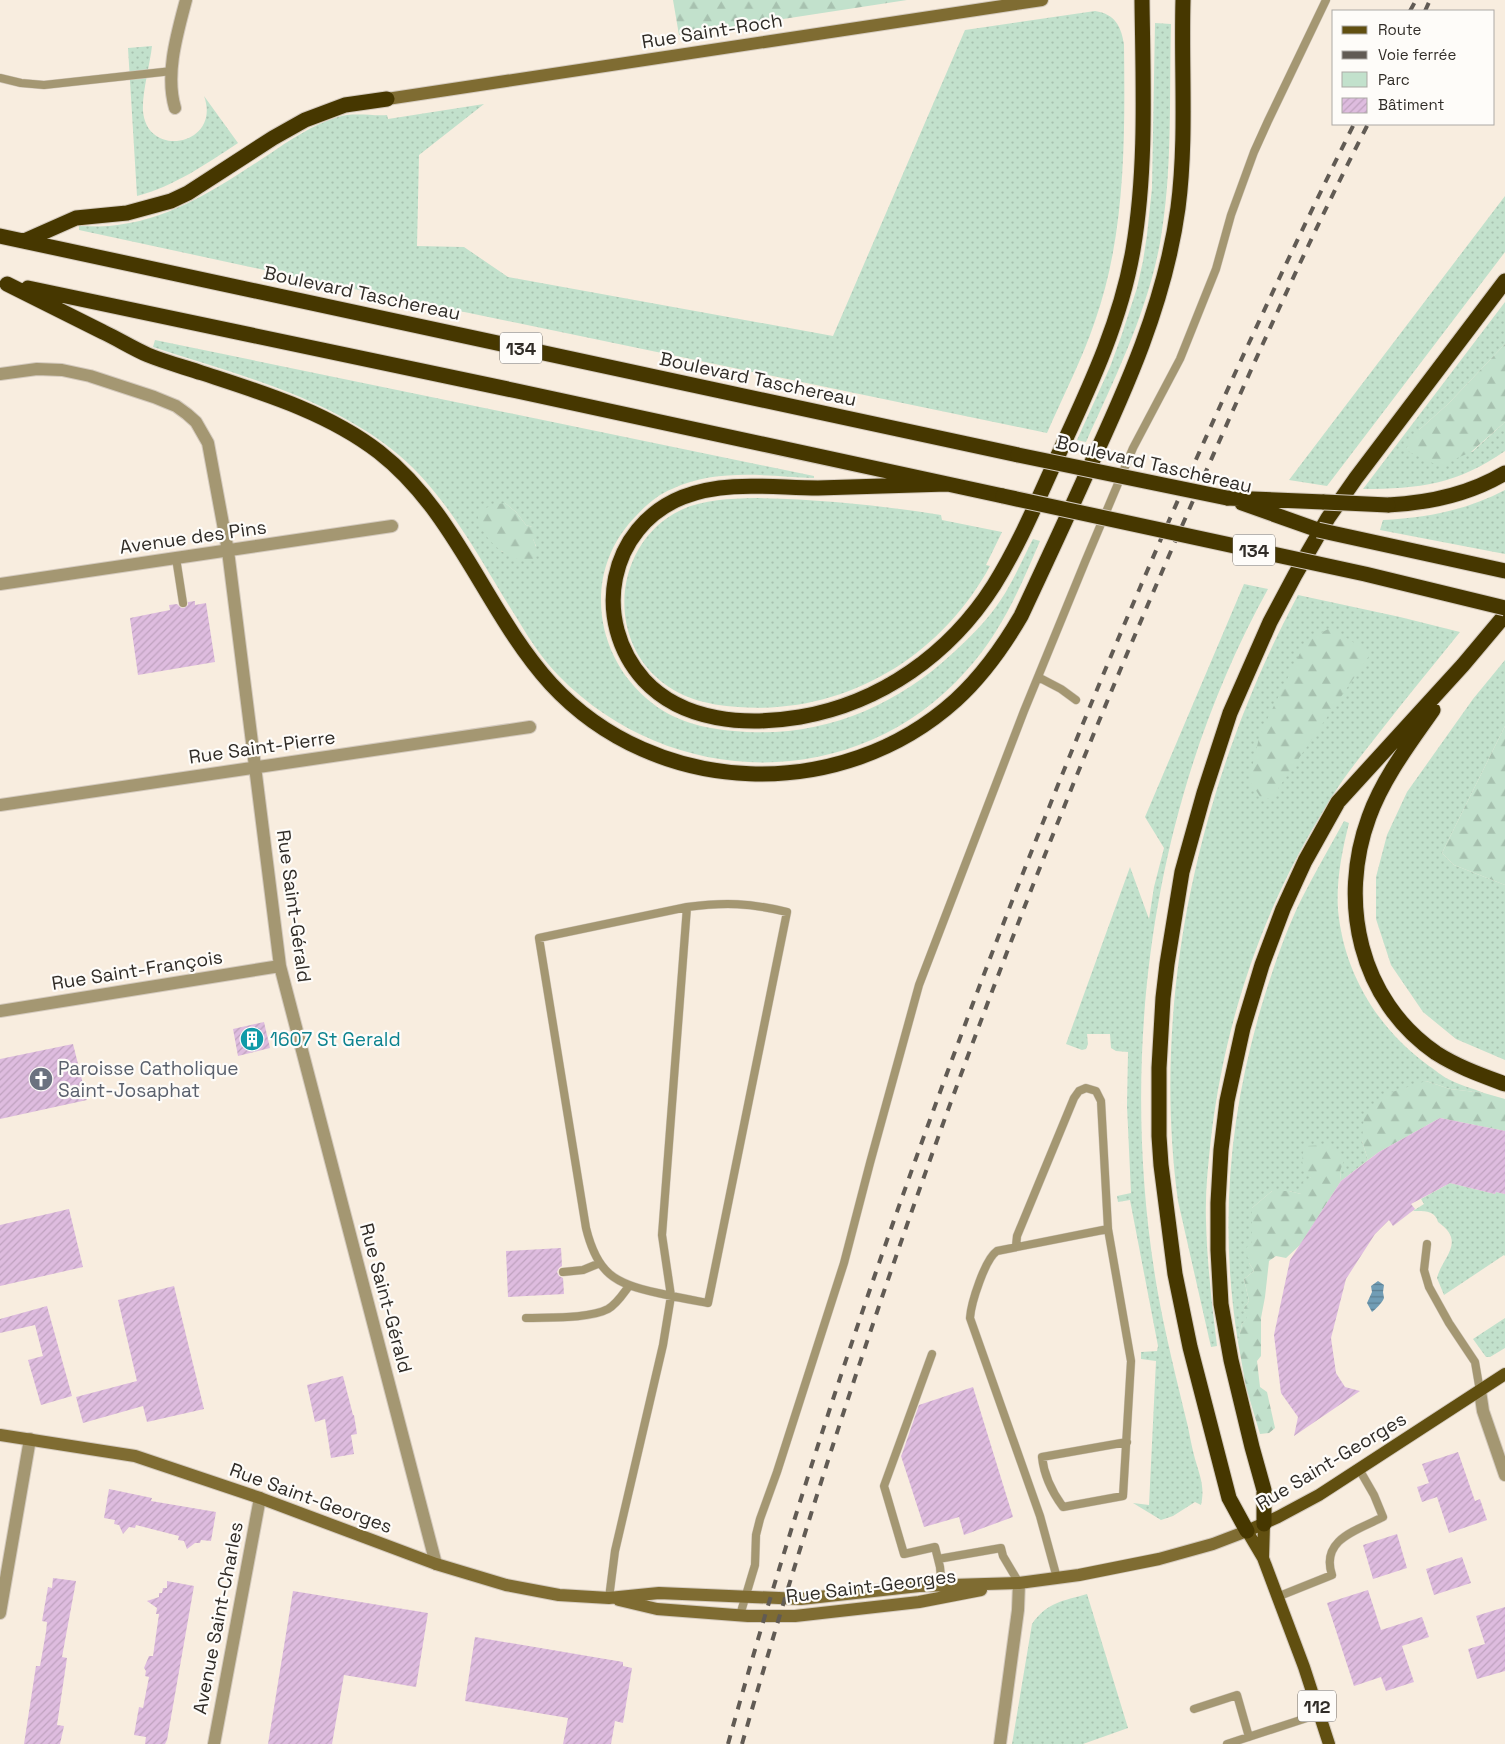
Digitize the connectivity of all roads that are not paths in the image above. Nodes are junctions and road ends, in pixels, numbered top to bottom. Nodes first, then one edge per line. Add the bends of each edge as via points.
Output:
1 (186, 0) edge
2 (1042, 0) edge
3 (1142, 0) edge
4 (1183, 0) edge
5 (1326, 0) edge
6 (172, 71) junction
7 (0, 78) edge
8 (387, 99) joint
9 (175, 108) dead end
10 (0, 236) edge
11 (24, 241) junction
12 (1505, 281) edge
13 (4, 283) edge
14 (0, 374) edge
15 (1505, 473) edge
16 (947, 484) junction
17 (1227, 498) junction
18 (392, 526) dead end
19 (228, 551) junction
20 (176, 558) junction
21 (1505, 571) edge
22 (0, 584) edge
23 (183, 603) dead end
24 (1505, 608) edge
25 (1505, 615) edge
26 (1463, 665) junction
27 (1038, 677) junction
28 (1076, 700) dead end
29 (530, 727) dead end
30 (256, 767) junction
31 (0, 805) edge
32 (687, 907) junction
33 (280, 966) junction
34 (0, 1010) edge
35 (1505, 1084) edge
36 (1108, 1229) junction
37 (1427, 1244) dead end
38 (1016, 1246) junction
39 (600, 1263) junction
40 (563, 1272) dead end
41 (629, 1286) junction
42 (671, 1296) junction
43 (526, 1318) dead end
44 (932, 1354) dead end
45 (1505, 1374) edge
46 (1480, 1391) junction
47 (0, 1435) edge
48 (30, 1439) junction
49 (1127, 1442) junction
50 (1359, 1469) junction
51 (1505, 1475) edge
52 (260, 1498) junction
53 (1264, 1524) junction
54 (1247, 1531) junction
55 (1263, 1558) junction
56 (938, 1559) junction
57 (436, 1564) junction
58 (1057, 1578) junction
59 (1019, 1583) junction
60 (942, 1592) junction
61 (746, 1596) junction
62 (1277, 1597) junction
63 (609, 1598) junction
64 (0, 1613) edge
65 (740, 1615) junction
66 (1194, 1709) dead end
67 (1319, 1714) junction
68 (1250, 1737) junction
69 (214, 1744) edge
70 (1000, 1744) edge
71 (1226, 1744) edge
72 (1329, 1744) edge

1 - 6 street
2 - 8 street, Rue Saint-Roch
3 - 16 highway via 1141,178 1133,250 1120,306 1086,396 1020,538 994,585 965,624 923,663 874,693 819,713 771,720 718,718 679,706 645,681 623,649 613,606 620,559 642,525 679,499 700,492 736,487
4 - 13 highway via 1182,167 1171,247 1148,330 1098,452 1020,616 980,675 945,709 915,730 880,749 828,766 778,774 711,770 658,755 610,730 576,707 541,671 440,516 413,484 381,454 310,412 148,355
5 - 27 lane via 1268,120 1187,341 1133,448
6 - 7 lane via 44,86
6 - 9 street via 171,91
8 - 11 highway via 345,105 305,120 171,201 127,213 76,218
10 - 11 highway, Boulevard Taschereau / 134
11 - 17 highway, Boulevard Taschereau / 134, bridge
12 - 54 highway via 1360,472 1294,574 1230,713 1182,872 1163,998 1159,1068 1161,1165 1175,1274 1190,1347 1229,1498
13 - 16 highway, 134
14 - 19 street, Rue Saint-Gérald via 49,369 75,372 169,403 183,411 196,422 209,450
15 - 17 highway, bridge via 1481,485 1417,503 1388,505
16 - 24 highway, 134, bridge via 1365,574
17 - 21 highway, Boulevard Taschereau / 134, bridge via 1318,530
18 - 19 street, Avenue des Pins
19 - 20 street, Avenue des Pins
19 - 30 street, Rue Saint-Gérald
20 - 22 street, Avenue des Pins
20 - 23 lane
25 - 26 highway
26 - 35 highway via 1391,772 1372,808 1360,841 1354,905 1359,936 1369,966 1382,995 1402,1022 1422,1042 1452,1062
26 - 53 highway via 1338,802 1326,822 1282,909 1256,983 1237,1053 1221,1150 1219,1280 1236,1385 1264,1490
27 - 28 lane
27 - 61 lane via 914,1003 844,1263 760,1519 755,1565
29 - 30 street, Rue Saint-Pierre
30 - 31 street, Rue Saint-Pierre
30 - 33 street, Rue Saint-Gérald
32 - 39 lane via 539,938 586,1228
32 - 42 lane via 662,1235
32 - 42 lane via 739,903 787,912 708,1303
33 - 34 street, Rue Saint-François
33 - 57 street, Rue Saint-Gérald
36 - 38 lane
36 - 38 lane via 1101,1101 1096,1091 1086,1088 1074,1098 1017,1236
36 - 49 lane via 1131,1360
37 - 46 lane via 1424,1270 1429,1287 1475,1362
38 - 58 lane via 997,1251 991,1257 973,1300 970,1318 1040,1516
39 - 40 lane via 583,1270
39 - 41 lane via 608,1273
41 - 42 lane
41 - 43 lane via 609,1308 595,1314
42 - 63 lane via 663,1346 615,1551
44 - 56 lane via 884,1486 904,1554 935,1547
45 - 46 main road, Rue Saint-Georges
46 - 50 main road, Rue Saint-Georges
46 - 51 street
47 - 48 street, Rue Saint-Georges
48 - 52 street, Rue Saint-Georges via 135,1456
48 - 64 street
49 - 49 lane via 1124,1496 1063,1507 1053,1494 1042,1457
50 - 53 main road, Rue Saint-Georges
50 - 62 lane via 1383,1517 1334,1545 1329,1558 1332,1575
52 - 57 street, Rue Saint-Georges
52 - 69 street, Avenue Saint-Charles
53 - 54 main road, Rue Saint-Georges
53 - 55 main road
54 - 55 main road
54 - 58 street, Rue Saint-Georges via 1159,1559
55 - 62 main road, 112
56 - 59 lane via 1001,1548
56 - 60 lane
57 - 63 street, Rue Saint-Georges via 506,1585 559,1595
58 - 59 street, Rue Saint-Georges
59 - 60 street, Rue Saint-Georges
59 - 70 street
60 - 61 street, Rue Saint-Georges via 919,1586 801,1598
60 - 65 street, Rue Saint-Georges via 813,1615
61 - 63 street, Rue Saint-Georges via 659,1593
61 - 65 lane
62 - 67 main road, 112
63 - 65 street, Rue Saint-Georges via 656,1609
66 - 68 lane via 1237,1695
67 - 68 lane
67 - 72 main road, 112
68 - 71 lane

